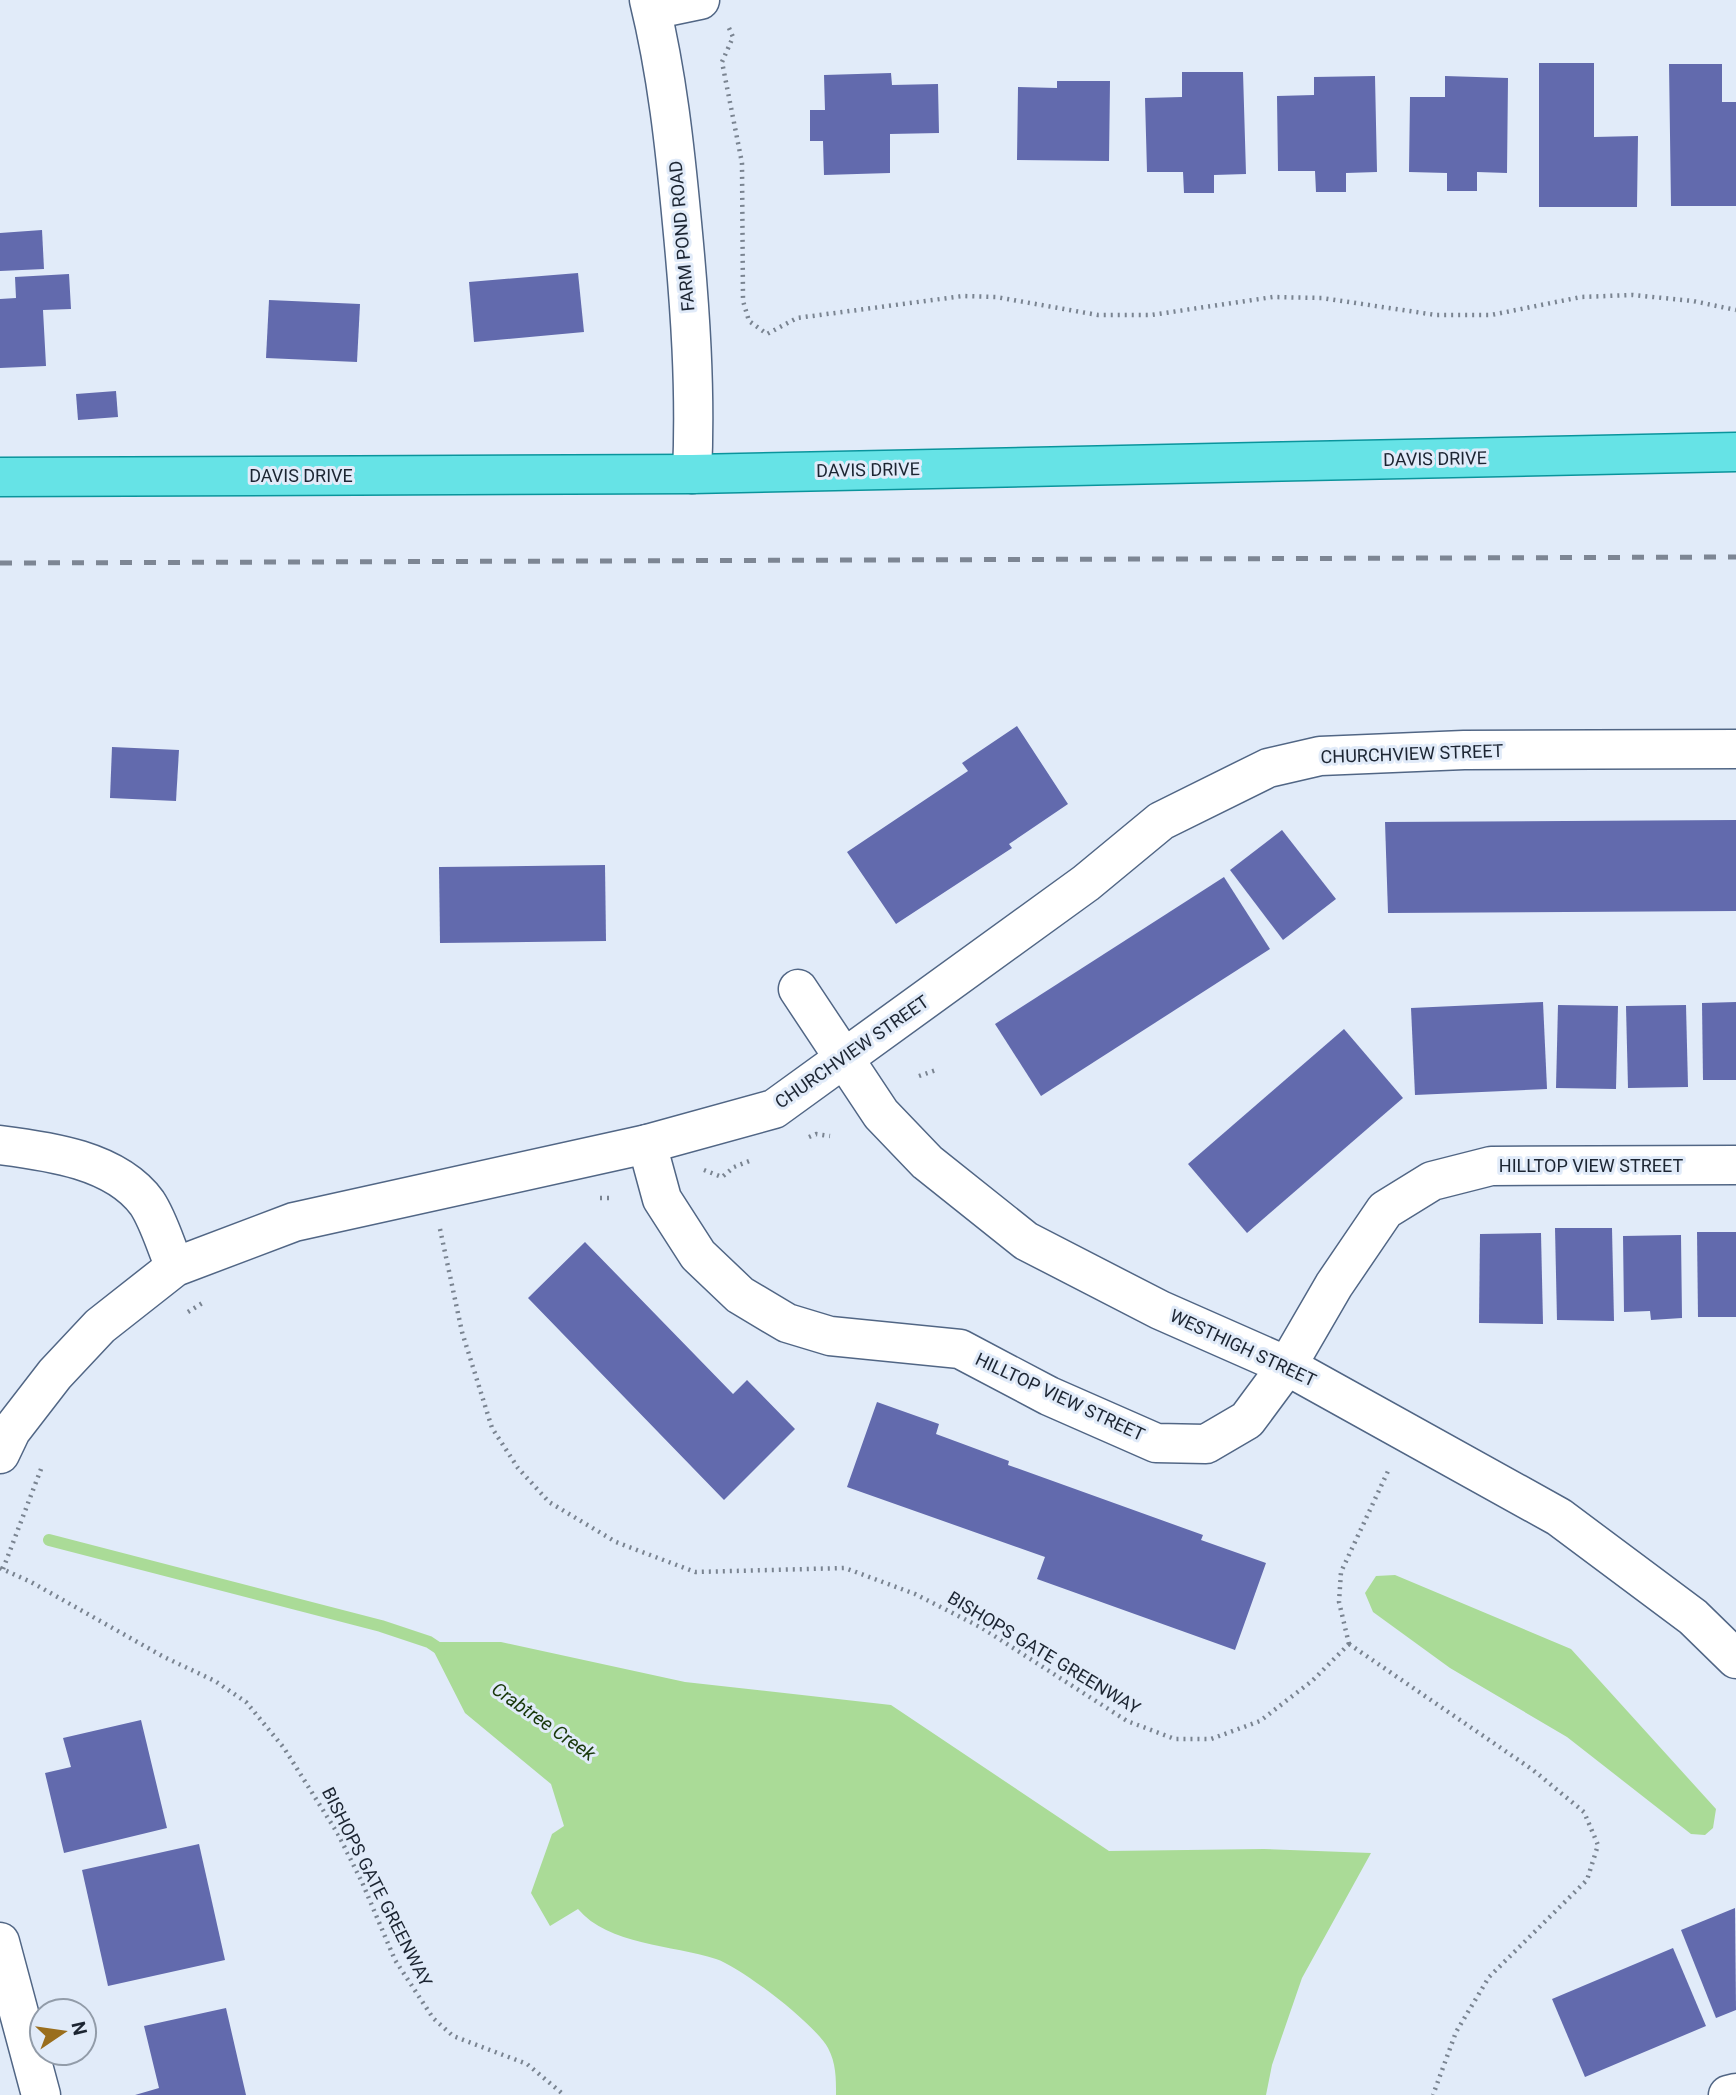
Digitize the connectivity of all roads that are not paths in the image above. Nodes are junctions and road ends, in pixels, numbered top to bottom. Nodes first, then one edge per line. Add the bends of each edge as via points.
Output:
1 (700, 0) edge
2 (650, 5) edge
3 (1736, 452) edge
4 (692, 474) junction
5 (0, 477) edge
6 (1736, 749) edge
7 (798, 989) dead end
8 (843, 1058) junction
9 (647, 1144) junction
10 (0, 1145) edge
11 (1736, 1165) edge
12 (175, 1267) junction
13 (1287, 1366) junction
14 (0, 1454) edge
15 (1736, 1659) edge
16 (0, 1942) edge
17 (1736, 2092) edge
18 (41, 2095) edge
19 (1728, 2095) edge

1 - 2 street
2 - 4 street, FARM POND ROAD via 676,156 695,421
3 - 4 main road, DAVIS DRIVE
4 - 5 main road, DAVIS DRIVE
6 - 8 street, CHURCHVIEW STREET via 1464,750 1320,756 1268,768 1161,821 1086,883
7 - 8 street, WESTHIGH STREET
8 - 9 street, CHURCHVIEW STREET via 774,1109
8 - 13 street, WESTHIGH STREET via 872,1104 927,1162 1026,1241 1160,1310
9 - 12 street, CHURCHVIEW STREET via 294,1222
9 - 13 street, HILLTOP VIEW STREET via 662,1199 698,1255 740,1295 787,1323 830,1336 960,1349 1049,1396 1156,1443 1206,1444 1247,1420
10 - 12 street via 84,1161 118,1177 146,1203
11 - 13 street, HILLTOP VIEW STREET via 1491,1167 1433,1181 1385,1210
12 - 14 street, CHURCHVIEW STREET via 100,1326 55,1374 11,1431
13 - 15 street, WESTHIGH STREET via 1559,1517 1693,1617
16 - 18 street
17 - 19 street

